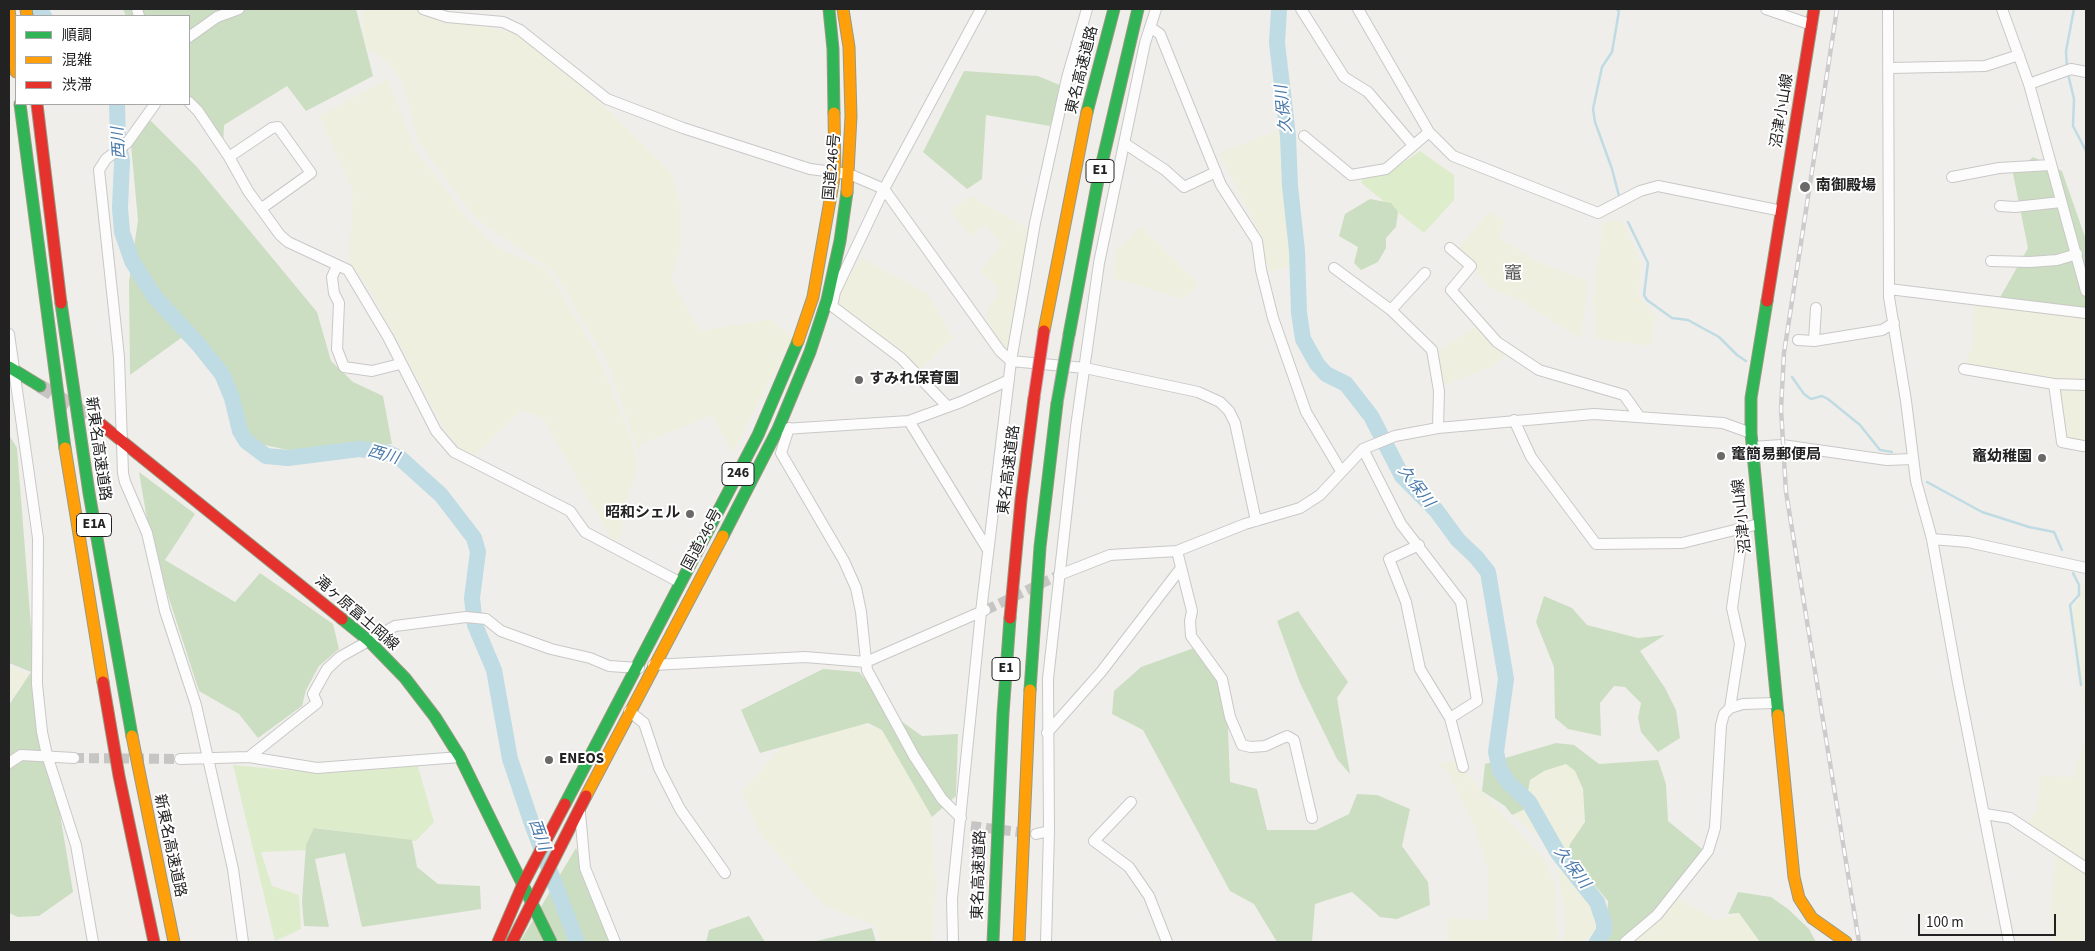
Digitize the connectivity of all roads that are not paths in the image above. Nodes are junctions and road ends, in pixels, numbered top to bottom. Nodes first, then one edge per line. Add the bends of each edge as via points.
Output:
1 (9, 9) edge
2 (239, 9) edge
3 (423, 9) edge
4 (829, 9) edge
5 (843, 9) edge
6 (981, 9) edge
7 (1087, 9) edge
8 (1114, 9) edge
9 (1138, 9) edge
10 (1156, 9) edge
11 (1301, 9) edge
12 (1358, 9) edge
13 (1766, 9) edge
14 (1814, 9) edge
15 (1888, 9) edge
16 (2002, 9) edge
17 (1812, 24) junction
18 (1150, 27) junction
19 (190, 37) edge
20 (2019, 55) junction
21 (15, 64) edge
22 (1890, 68) junction
23 (2086, 72) edge
24 (2029, 84) junction
25 (190, 103) edge
26 (20, 105) edge
27 (37, 105) edge
28 (154, 105) edge
29 (1429, 132) junction
30 (1304, 136) dead end
31 (1124, 143) junction
32 (1413, 145) junction
33 (229, 157) junction
34 (2050, 165) junction
35 (835, 172) junction
36 (1216, 172) junction
37 (849, 174) junction
38 (1952, 177) dead end
39 (884, 189) junction
40 (2061, 202) junction
41 (2000, 206) dead end
42 (262, 208) junction
43 (1782, 211) junction
44 (1450, 248) dead end
45 (2077, 254) junction
46 (1991, 261) dead end
47 (337, 266) junction
48 (1334, 268) dead end
49 (1425, 273) dead end
50 (1889, 289) junction
51 (2086, 291) edge
52 (1816, 308) dead end
53 (1391, 310) junction
54 (2086, 313) edge
55 (1894, 323) junction
56 (9, 334) edge
57 (1798, 340) dead end
58 (1814, 340) junction
59 (1011, 361) junction
60 (400, 364) junction
61 (11, 368) edge
62 (1085, 368) junction
63 (1964, 369) dead end
64 (1009, 380) junction
65 (2054, 384) junction
66 (40, 386) tunnel mouth
67 (2086, 386) edge
68 (948, 407) junction
69 (1640, 416) junction
70 (1514, 420) junction
71 (97, 421) tunnel mouth
72 (909, 421) junction
73 (1438, 428) junction
74 (784, 429) junction
75 (1751, 433) junction
76 (123, 443) junction
77 (2083, 446) dead end
78 (1752, 447) junction
79 (1363, 449) junction
80 (1912, 459) junction
81 (1341, 471) junction
82 (1256, 521) junction
83 (1759, 524) junction
84 (1740, 528) junction
85 (1932, 539) junction
86 (1419, 545) junction
87 (988, 550) junction
88 (1177, 551) junction
89 (1181, 568) junction
90 (2086, 568) edge
91 (1059, 575) junction
92 (681, 583) junction
93 (983, 611) junction
94 (368, 640) junction
95 (866, 662) junction
96 (654, 664) junction
97 (636, 668) junction
98 (1776, 702) junction
99 (1730, 708) junction
100 (630, 711) junction
101 (1450, 718) junction
102 (1047, 733) junction
103 (47, 755) junction
104 (248, 757) junction
105 (460, 757) junction
106 (74, 758) tunnel mouth
107 (180, 759) tunnel mouth
108 (207, 759) junction
109 (9, 763) edge
110 (1463, 767) dead end
111 (1131, 802) dead end
112 (580, 807) junction
113 (1985, 814) junction
114 (1312, 818) dead end
115 (960, 822) junction
116 (971, 826) tunnel mouth
117 (1049, 831) junction
118 (1036, 834) tunnel mouth
119 (2086, 868) edge
120 (726, 874) dead end
121 (526, 880) junction
122 (533, 896) junction
123 (93, 942) edge
124 (154, 942) edge
125 (174, 942) edge
126 (243, 942) edge
127 (498, 942) edge
128 (512, 942) edge
129 (551, 942) edge
130 (615, 942) edge
131 (953, 942) edge
132 (993, 942) edge
133 (1019, 942) edge
134 (1046, 942) edge
135 (1167, 942) edge
136 (1625, 942) edge
137 (1846, 942) edge
138 (2009, 942) edge

1 - 21 main road
2 - 19 street via 217,17
3 - 35 street via 447,17 503,22 520,30 607,99 683,128 810,169
4 - 35 main road, 国道246号 / 246
5 - 37 main road, 国道246号 / 246 via 849,47
6 - 39 street
7 - 59 street via 1067,78 1035,223
8 - 132 main road, 東名高速道路 / E1, bridge via 1089,103 1034,398 1008,642
9 - 133 main road, E1, bridge via 1098,180 1057,404 1040,547 1028,716
10 - 18 street
11 - 32 street via 1344,77 1368,92
12 - 29 street
13 - 17 street
14 - 17 main road, 沼津小山線
15 - 22 street
16 - 20 street
17 - 43 main road, 沼津小山線
18 - 31 street
18 - 36 street via 1160,34
20 - 22 street via 1985,66
20 - 24 street
22 - 50 street
23 - 24 street via 2068,70
24 - 34 street
25 - 33 street
26 - 124 main road, E1A via 70,493 119,776
27 - 125 main road, 新東名高速道路 / E1A via 88,493 138,772
28 - 76 street via 128,143 103,162 99,170 119,358
29 - 32 street
29 - 43 street via 1452,156 1598,213 1640,191 1658,186
30 - 32 street via 1352,175 1386,169
31 - 36 street via 1184,187
31 - 62 street via 1098,263
33 - 42 street via 248,191
33 - 42 street via 278,127 311,172
34 - 38 street via 1999,168
34 - 40 street
35 - 37 street
35 - 92 main road, 国道246号 / 246 via 813,297 793,354 758,435
36 - 81 street via 1257,241 1273,318 1306,412
37 - 39 street
37 - 74 main road, 国道246号 / 246 via 840,241 827,300
39 - 59 street via 1000,351
39 - 68 street via 835,292 832,306 901,358
40 - 41 street via 2015,208
40 - 45 street
42 - 47 street via 288,242
43 - 75 main road, 沼津小山線 via 1752,398
44 - 69 street via 1471,266 1450,290 1496,342 1538,370 1624,395
45 - 46 street via 2058,260
45 - 51 street
47 - 60 street via 348,270 388,337
47 - 60 street via 332,277 339,303 337,349 344,367 372,371
48 - 53 street
49 - 53 street
50 - 54 street
50 - 55 street
52 - 58 street
53 - 73 street via 1432,350 1438,391
55 - 58 street via 1882,330
55 - 80 street
56 - 61 street
57 - 58 street
59 - 62 street
59 - 64 street
60 - 92 street via 436,431 454,452 570,511 585,532
61 - 66 main road
61 - 103 street via 36,517 37,684
62 - 82 street via 1198,392 1220,402 1230,411 1235,423
62 - 91 street
63 - 65 street
64 - 68 street
64 - 87 street
65 - 67 street
65 - 77 street via 2062,442
68 - 72 street
69 - 70 street via 1594,414
69 - 75 street via 1723,423
70 - 73 street
70 - 84 street via 1531,457 1596,544 1682,544
71 - 76 main road, 滝ヶ原富士岡線
72 - 74 street
72 - 87 street
73 - 79 street via 1395,436
74 - 95 street via 781,453 844,561 856,588
74 - 96 main road, 国道246号 / 246
75 - 78 main road, 沼津小山線
76 - 94 main road, 滝ヶ原富士岡線
76 - 108 street via 124,482 147,533 165,611 196,705
78 - 80 street via 1782,445 1887,460
78 - 83 main road, 沼津小山線
79 - 81 street
79 - 86 street via 1402,524
80 - 85 street
81 - 82 street via 1309,503
82 - 88 street
83 - 84 street
83 - 98 main road, 沼津小山線
84 - 99 street via 1741,545 1732,608 1740,644
85 - 90 street via 1968,542
85 - 113 street
86 - 101 street via 1461,602 1477,701
86 - 101 street via 1389,559 1406,602 1420,669
87 - 93 street
88 - 89 street
88 - 91 street via 1110,555
89 - 102 street via 1101,672
89 - 114 street via 1192,611 1191,636 1222,679 1230,717 1242,745 1265,746 1287,736 1294,740
91 - 102 street via 1048,679
92 - 97 main road, 国道246号 / 246
93 - 95 street
93 - 115 street
94 - 97 street via 395,626 480,618 501,631 551,649 609,666
94 - 104 street via 326,669 313,694 317,703
94 - 105 main road, 滝ヶ原富士岡線 via 405,678
95 - 96 street via 805,657
95 - 115 street via 867,670 914,756
96 - 97 street
96 - 100 main road, 国道246号 / 246
97 - 121 main road, 国道246号 / 246
98 - 99 street
98 - 137 main road, 沼津小山線 via 1796,888 1812,918
99 - 136 street via 1721,725 1715,828 1708,851 1657,915
100 - 112 main road, 国道246号 / 246
100 - 120 street via 644,724 659,768 680,809
101 - 110 street
102 - 117 street
103 - 106 street
103 - 109 street via 21,755
103 - 123 street via 76,846
104 - 105 street via 318,768
104 - 108 street
105 - 121 main road, 滝ヶ原富士岡線
107 - 108 street
108 - 126 street via 233,869
111 - 135 street via 1094,841 1129,867 1149,896
112 - 122 main road, 国道246号 / 246
112 - 130 street via 585,868
113 - 119 street via 2010,818
113 - 138 street
115 - 116 street
115 - 131 street via 952,899
117 - 118 street
117 - 134 street
121 - 122 main road, 滝ヶ原富士岡線
121 - 127 main road, 国道246号 / 246
122 - 128 main road, 国道246号 / 246
122 - 129 main road, 滝ヶ原富士岡線

